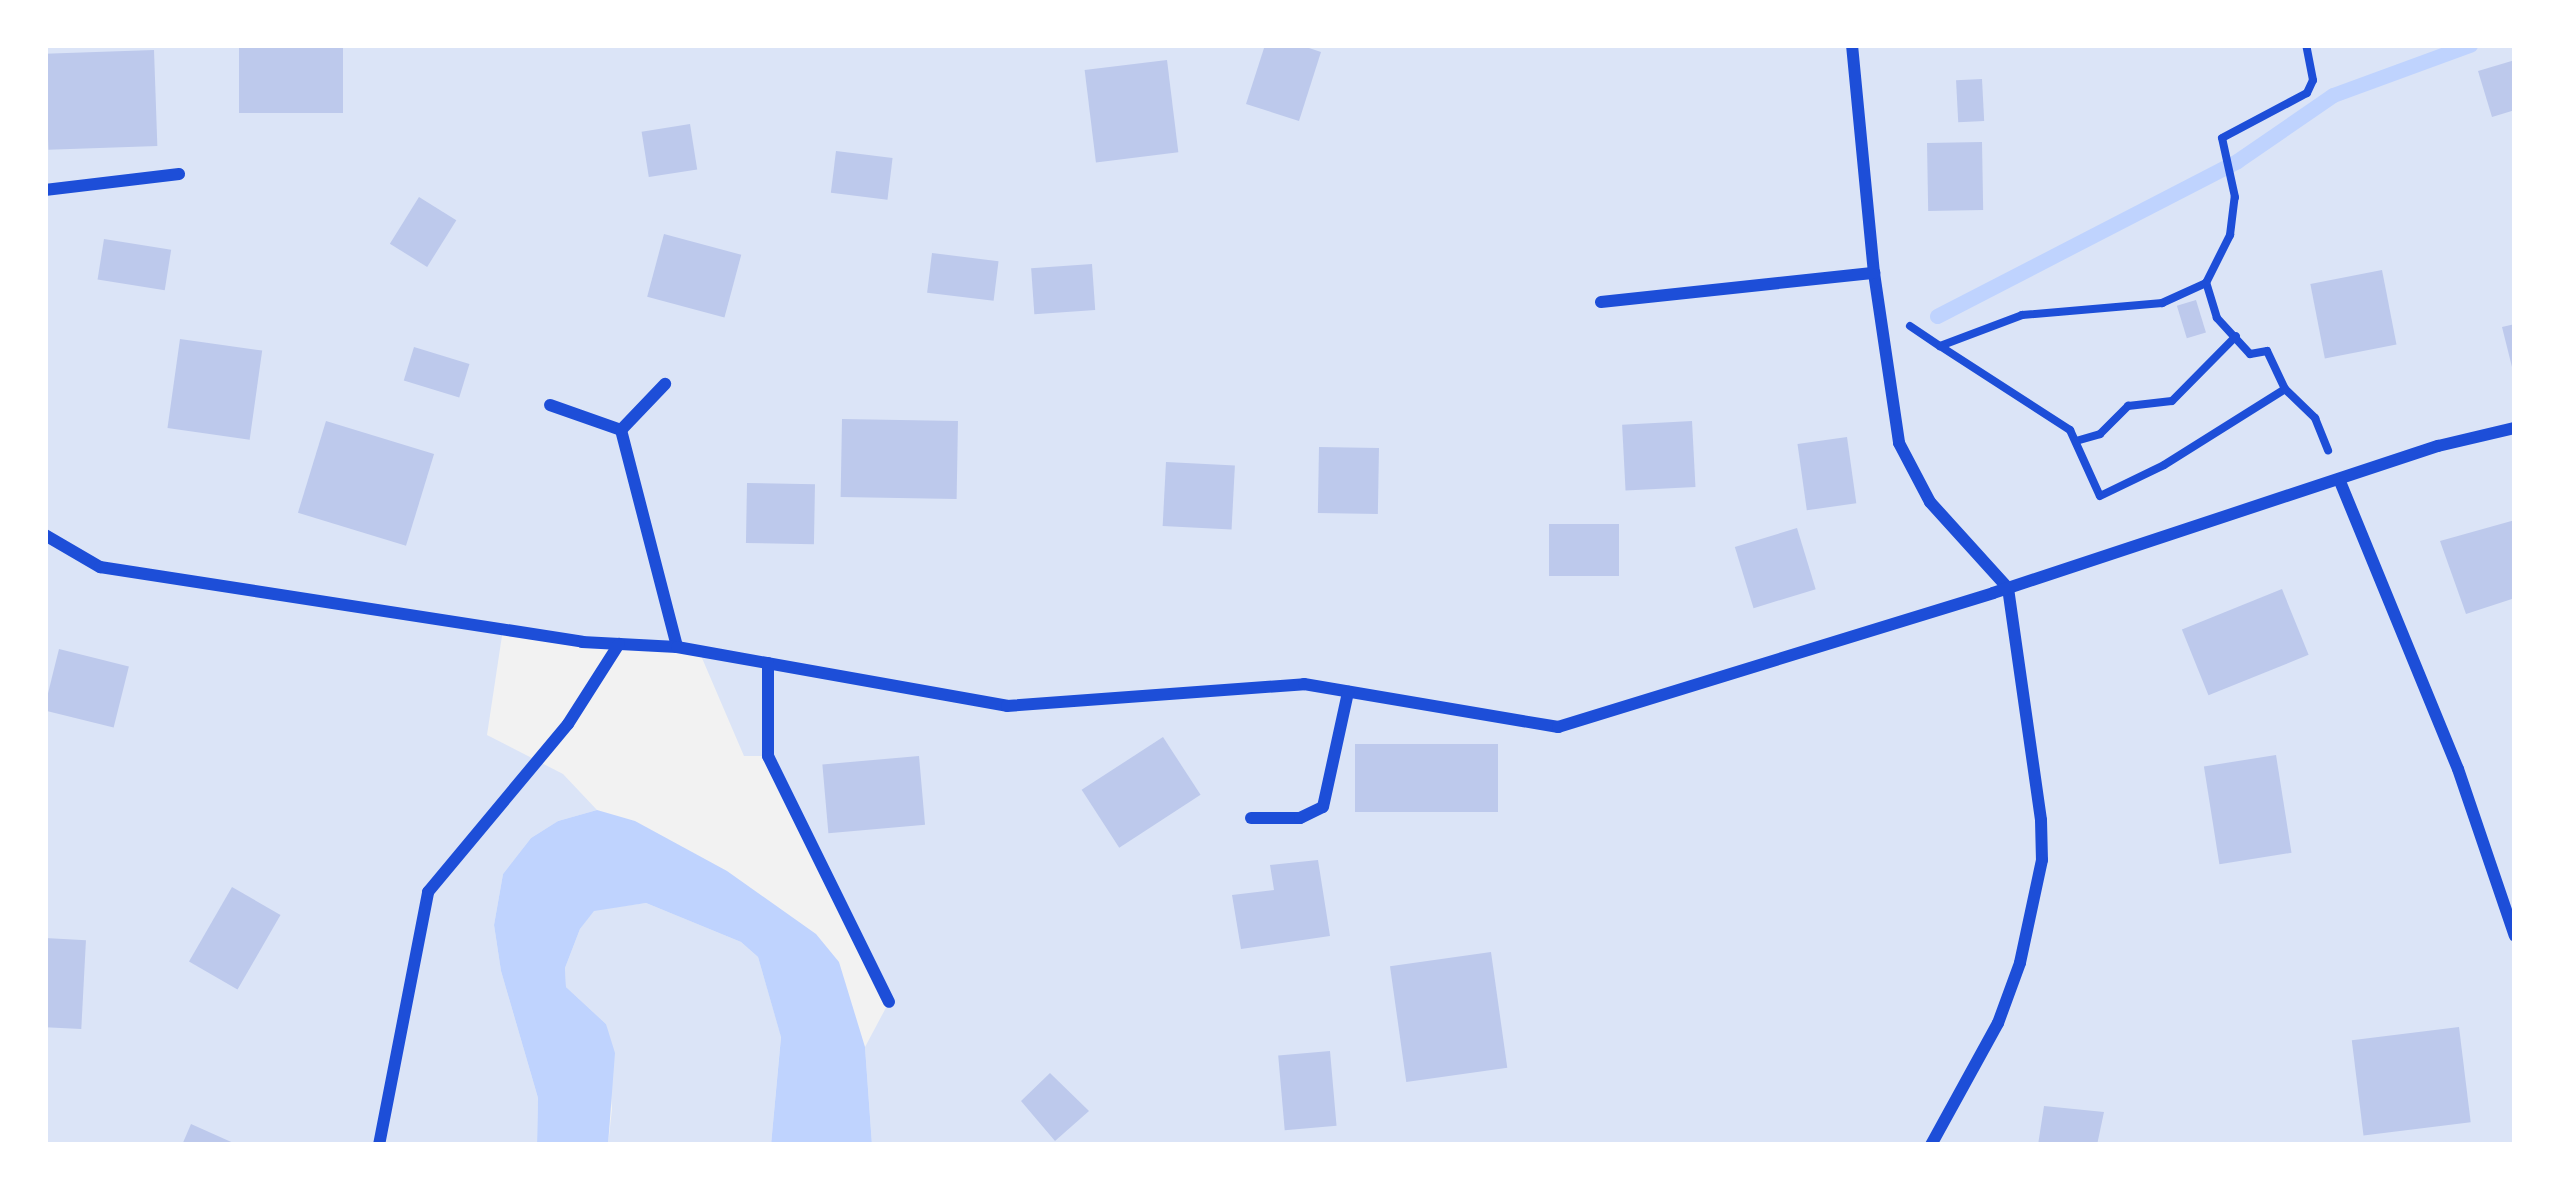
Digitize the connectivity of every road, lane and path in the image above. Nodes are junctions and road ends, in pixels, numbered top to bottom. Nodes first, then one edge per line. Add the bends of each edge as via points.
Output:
1 (1852, 45) edge
2 (2306, 45) edge
3 (178, 174) dead end
4 (45, 190) edge
5 (1874, 273) junction
6 (2206, 283) junction
7 (1601, 302) dead end
8 (1880, 318) junction
9 (2236, 336) junction
10 (1940, 346) junction
11 (665, 384) dead end
12 (2285, 388) junction
13 (550, 405) dead end
14 (2515, 428) edge
15 (621, 430) junction
16 (2076, 441) junction
17 (2339, 479) junction
18 (45, 535) edge
19 (2008, 588) junction
20 (619, 644) junction
21 (677, 647) junction
22 (768, 663) junction
23 (1348, 692) junction
24 (1251, 818) dead end
25 (2515, 936) edge
26 (889, 1002) dead end
27 (379, 1145) edge
28 (1931, 1145) edge

1 - 5 street
2 - 6 path via 2314,80 2307,93 2222,138 2235,179 2230,236
3 - 4 street
5 - 7 street
5 - 8 street
6 - 9 path via 2217,318
6 - 10 path via 2162,303 2022,314
8 - 10 path via 1916,327
8 - 19 street via 1899,443 1913,476
9 - 12 path via 2250,354 2267,351
9 - 16 path via 2173,401 2128,406 2100,434
10 - 16 path via 2015,391
11 - 15 street
12 - 16 path via 2100,496
12 - 17 path via 2315,418
13 - 15 street
14 - 17 street
15 - 21 street
17 - 19 street
17 - 25 street via 2458,770
18 - 20 street via 100,567
19 - 23 street via 1558,728
19 - 28 street via 2042,860 1998,1023
20 - 21 street
20 - 27 street via 568,724 428,892
21 - 22 street
22 - 23 street via 1007,706 1304,684
22 - 26 street via 768,756
23 - 24 street via 1323,807 1300,818

